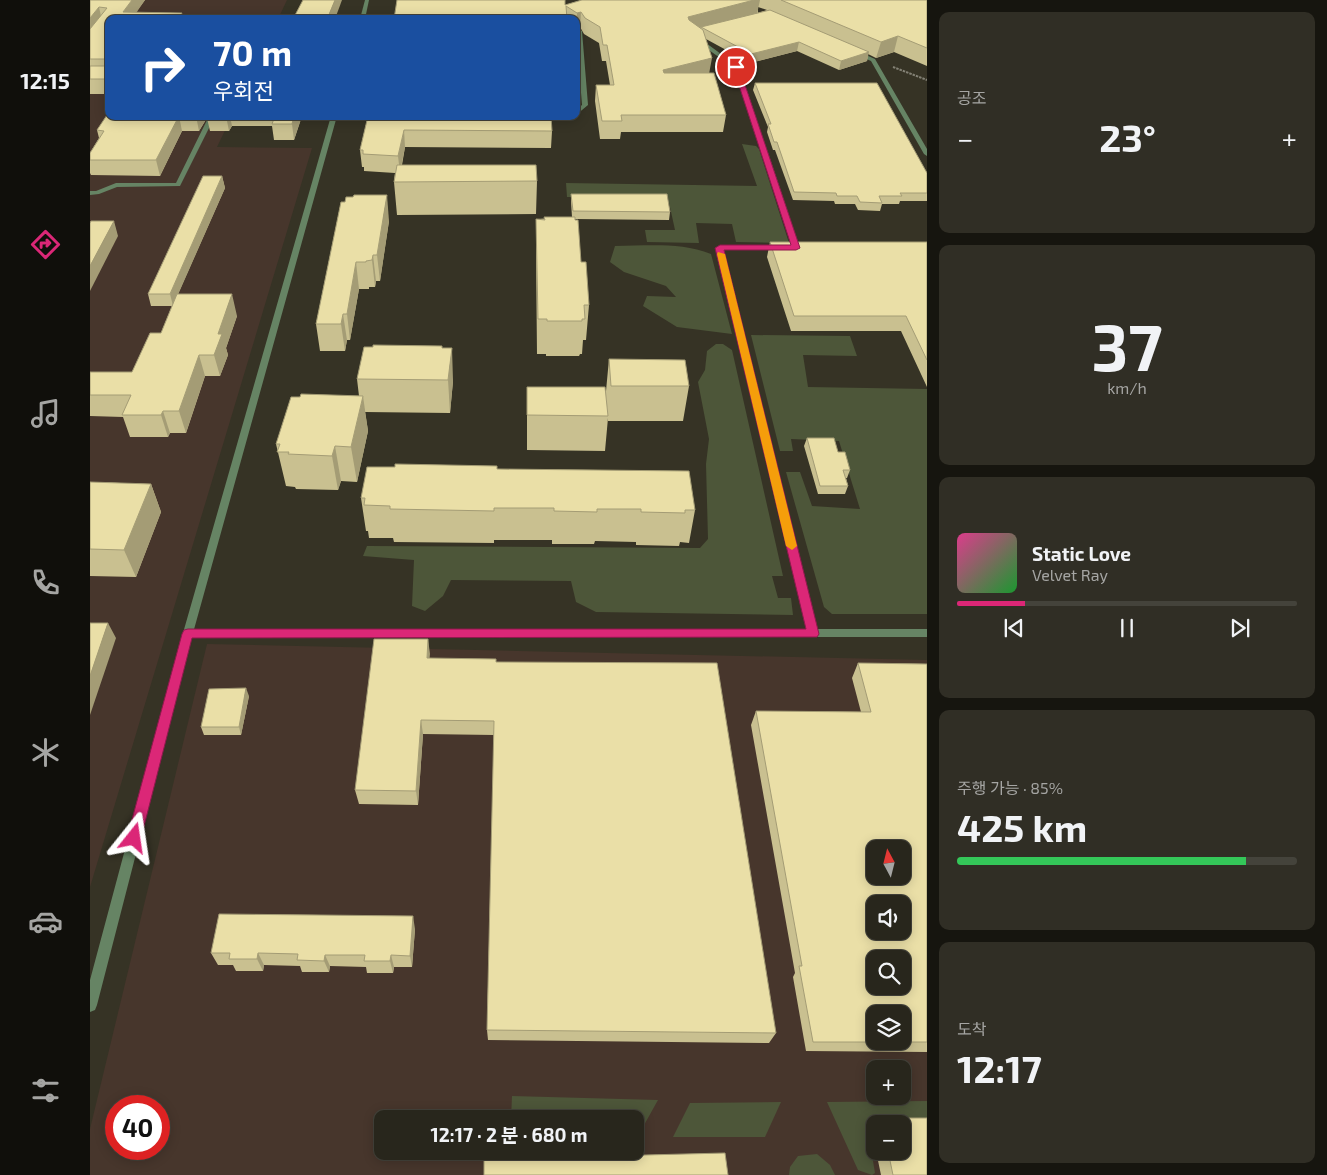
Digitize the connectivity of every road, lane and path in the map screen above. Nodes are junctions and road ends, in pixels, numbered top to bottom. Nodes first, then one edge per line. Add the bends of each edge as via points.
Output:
1 (367, 0) edge
2 (363, 15) edge
3 (700, 32) edge
4 (580, 43) edge
5 (847, 49) edge
6 (874, 60) junction
7 (927, 80) edge
8 (580, 109) edge
9 (210, 120) edge
10 (333, 120) edge
11 (927, 154) edge
12 (90, 193) edge
13 (927, 633) edge
14 (188, 634) junction
15 (813, 634) junction
16 (90, 1006) edge

1 - 2 street
3 - 15 street via 691,34 736,67 796,248 720,248
4 - 8 street via 585,105
5 - 6 street
6 - 7 path
6 - 11 street
9 - 12 street via 178,186 116,185
10 - 14 street
13 - 15 street
14 - 15 street
14 - 16 street

